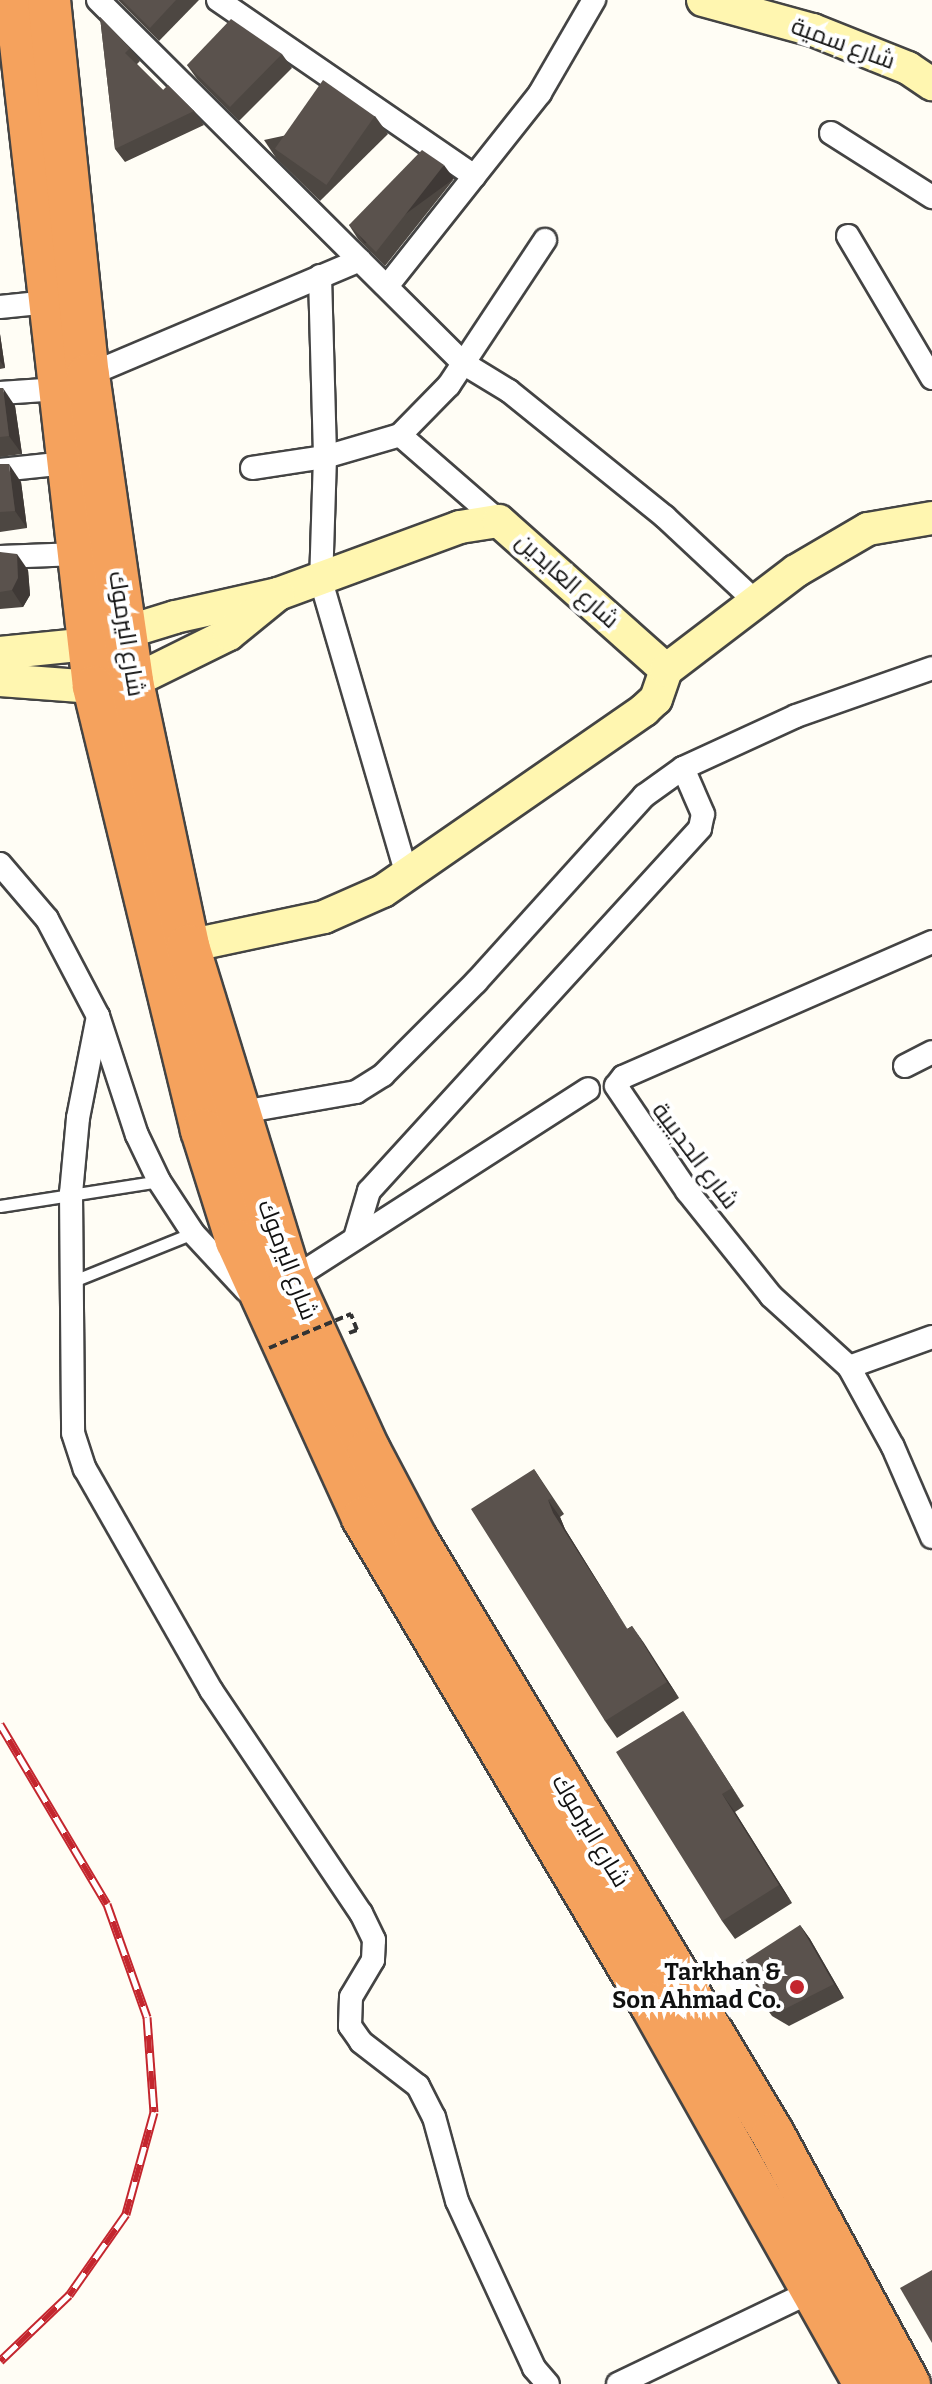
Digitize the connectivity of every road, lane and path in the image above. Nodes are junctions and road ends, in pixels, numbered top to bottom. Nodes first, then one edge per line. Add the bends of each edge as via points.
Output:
1 (98, 0) edge
2 (218, 0) edge
3 (594, 0) edge
4 (703, 0) edge
5 (775, 0) edge
6 (44, 1) edge
7 (932, 56) edge
8 (10, 66) edge
9 (932, 84) edge
10 (831, 133) dead end
11 (474, 176) junction
12 (932, 197) edge
13 (848, 236) dead end
14 (545, 240) dead end
15 (360, 260) junction
16 (320, 276) junction
17 (388, 285) junction
18 (49, 302) junction
19 (0, 307) edge
20 (463, 363) junction
21 (932, 378) edge
22 (74, 382) junction
23 (0, 393) edge
24 (400, 435) junction
25 (325, 457) junction
26 (67, 463) junction
27 (252, 468) dead end
28 (0, 470) edge
29 (932, 518) edge
30 (499, 521) junction
31 (78, 554) junction
32 (0, 557) edge
33 (321, 581) junction
34 (278, 594) junction
35 (755, 601) junction
36 (120, 634) junction
37 (0, 653) edge
38 (932, 668) edge
39 (666, 670) junction
40 (0, 680) edge
41 (126, 681) junction
42 (683, 768) junction
43 (0, 864) edge
44 (407, 875) junction
45 (932, 942) edge
46 (188, 946) junction
47 (98, 1016) junction
48 (932, 1052) edge
49 (905, 1066) dead end
50 (588, 1089) dead end
51 (236, 1113) junction
52 (159, 1181) junction
53 (71, 1193) junction
54 (0, 1206) edge
55 (193, 1233) junction
56 (256, 1236) junction
57 (355, 1238) junction
58 (71, 1282) junction
59 (275, 1313) junction
60 (357, 1330) dead end
61 (932, 1337) edge
62 (849, 1367) junction
63 (932, 1537) edge
64 (804, 2231) junction
65 (814, 2290) junction
66 (548, 2384) edge
67 (618, 2384) edge
68 (865, 2384) edge
69 (909, 2384) edge

1 - 15 street
2 - 11 street
3 - 11 street via 540,93
4 - 9 street, شارع سمية via 813,30 908,68
5 - 7 street, شارع سمية
6 - 8 highway, شارع اليرموك
6 - 22 highway, شارع اليرموك
8 - 18 highway, شارع اليرموك
10 - 12 street
11 - 17 street
13 - 21 street
14 - 20 street
15 - 16 street
15 - 17 street
16 - 22 street
16 - 25 street
17 - 20 street
18 - 19 street
18 - 22 highway, شارع اليرموك
20 - 24 street via 430,409
20 - 35 street via 509,391 665,517
22 - 23 street
22 - 26 highway, شارع اليرموك
22 - 36 highway, شارع اليرموك
24 - 25 street
24 - 30 street
25 - 27 street
25 - 33 street
26 - 28 street
26 - 31 highway, شارع اليرموك
29 - 35 street via 855,535
30 - 33 street, شارع العايدين via 460,527
30 - 39 street, شارع العايدين
31 - 32 street
31 - 36 highway, شارع اليرموك
33 - 34 street, شارع العايدين
33 - 44 street
34 - 36 street, شارع العايدين
34 - 41 street, شارع العايدين via 229,634
35 - 39 street
36 - 37 street, شارع العايدين
36 - 41 highway, شارع اليرموك
38 - 42 street via 796,716
39 - 44 street via 656,699 644,710
40 - 41 street
41 - 46 highway, شارع اليرموك
41 - 56 highway, شارع اليرموك via 202,1130
42 - 51 street via 644,796 383,1075 356,1092
42 - 57 street via 703,814 700,828 369,1191
43 - 47 street via 47,919
44 - 46 street via 324,917
45 - 62 street, شارع الحديبية via 623,1077 616,1086 687,1191 763,1286
46 - 51 highway, شارع اليرموك
47 - 52 street via 137,1135
47 - 53 street via 78,1118
48 - 49 street
50 - 57 street
51 - 56 highway, شارع اليرموك
52 - 53 lane
52 - 55 street
53 - 54 lane
53 - 58 street
55 - 58 lane
55 - 59 street
56 - 59 highway, شارع اليرموك
57 - 59 street
58 - 66 street via 73,1433 85,1469 211,1690 361,1913 374,1940 373,1960 351,1997 350,2026 361,2042 418,2086 434,2117 457,2201 534,2368
59 - 60 path, bridge via 351,1314
59 - 64 highway, شارع اليرموك via 369,1450
61 - 62 street
62 - 63 street, شارع الحديبية via 893,1447
64 - 65 highway, شارع اليرموك
64 - 69 highway, شارع اليرموك
65 - 67 street
65 - 68 highway, شارع اليرموك

